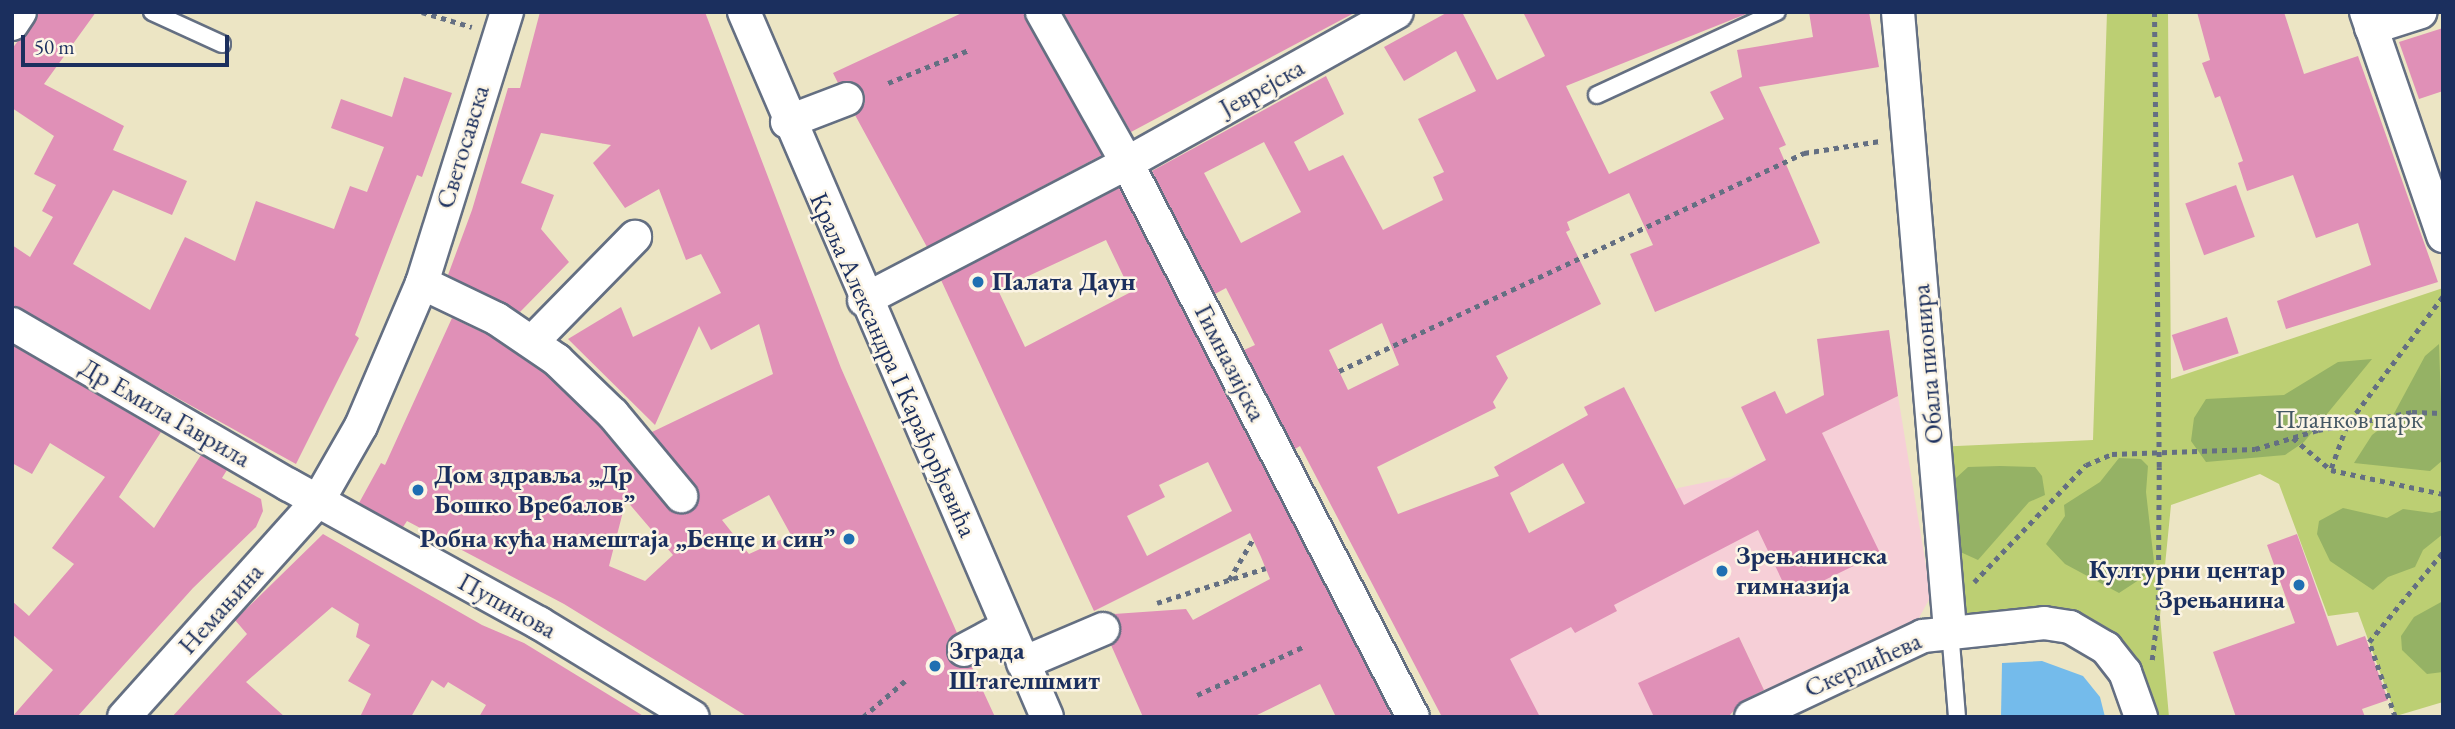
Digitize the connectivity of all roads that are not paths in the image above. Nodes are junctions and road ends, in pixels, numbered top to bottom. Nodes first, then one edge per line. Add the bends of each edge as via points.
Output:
1 (20, 12) edge
2 (152, 12) edge
3 (744, 12) edge
4 (1042, 12) edge
5 (1397, 12) edge
6 (1777, 12) edge
7 (1898, 12) edge
8 (2421, 12) edge
9 (2369, 20) edge
10 (503, 23) edge
11 (12, 24) edge
12 (222, 44) dead end
13 (1597, 95) dead end
14 (847, 99) dead end
15 (787, 122) junction
16 (1127, 163) junction
17 (2443, 236) edge
18 (635, 237) dead end
19 (422, 284) junction
20 (864, 300) junction
21 (12, 324) edge
22 (533, 341) junction
23 (681, 496) dead end
24 (318, 501) junction
25 (1949, 616) junction
26 (1007, 628) junction
27 (1103, 629) dead end
28 (964, 650) dead end
29 (1023, 663) junction
30 (1787, 702) edge
31 (124, 717) edge
32 (693, 717) edge
33 (1047, 717) edge
34 (1413, 717) edge
35 (1751, 717) edge
36 (1957, 717) edge
37 (2141, 717) edge

1 - 11 street
2 - 12 lane
3 - 15 street, Краља Александра I Карађорђевића
4 - 16 street, Гимназијска
5 - 16 street, Јеврејска
6 - 13 lane
7 - 25 street, Обала пионира
8 - 9 street
9 - 17 street
10 - 19 street, Светосавска
14 - 15 street
15 - 20 street, Краља Александра I Карађорђевића
16 - 20 street, Јеврејска
16 - 34 street, Гимназијска
18 - 22 street
19 - 22 street
19 - 24 street, Светосавска via 361,426
20 - 26 street, Краља Александра I Карађорђевића
21 - 24 street, Др Емила Гаврила
22 - 23 street via 585,384
24 - 31 street, Немањина
24 - 32 street, Пупинова via 539,623
25 - 30 street, Скерлићева
25 - 36 lane, Обала пионира
25 - 37 street, Скерлићева via 2044,622 2083,633 2106,648 2125,671
26 - 28 street
26 - 29 street, Краља Александра I Карађорђевића
27 - 29 street
29 - 33 street, Краља Александра I Карађорђевића
30 - 35 street, Скерлићева

